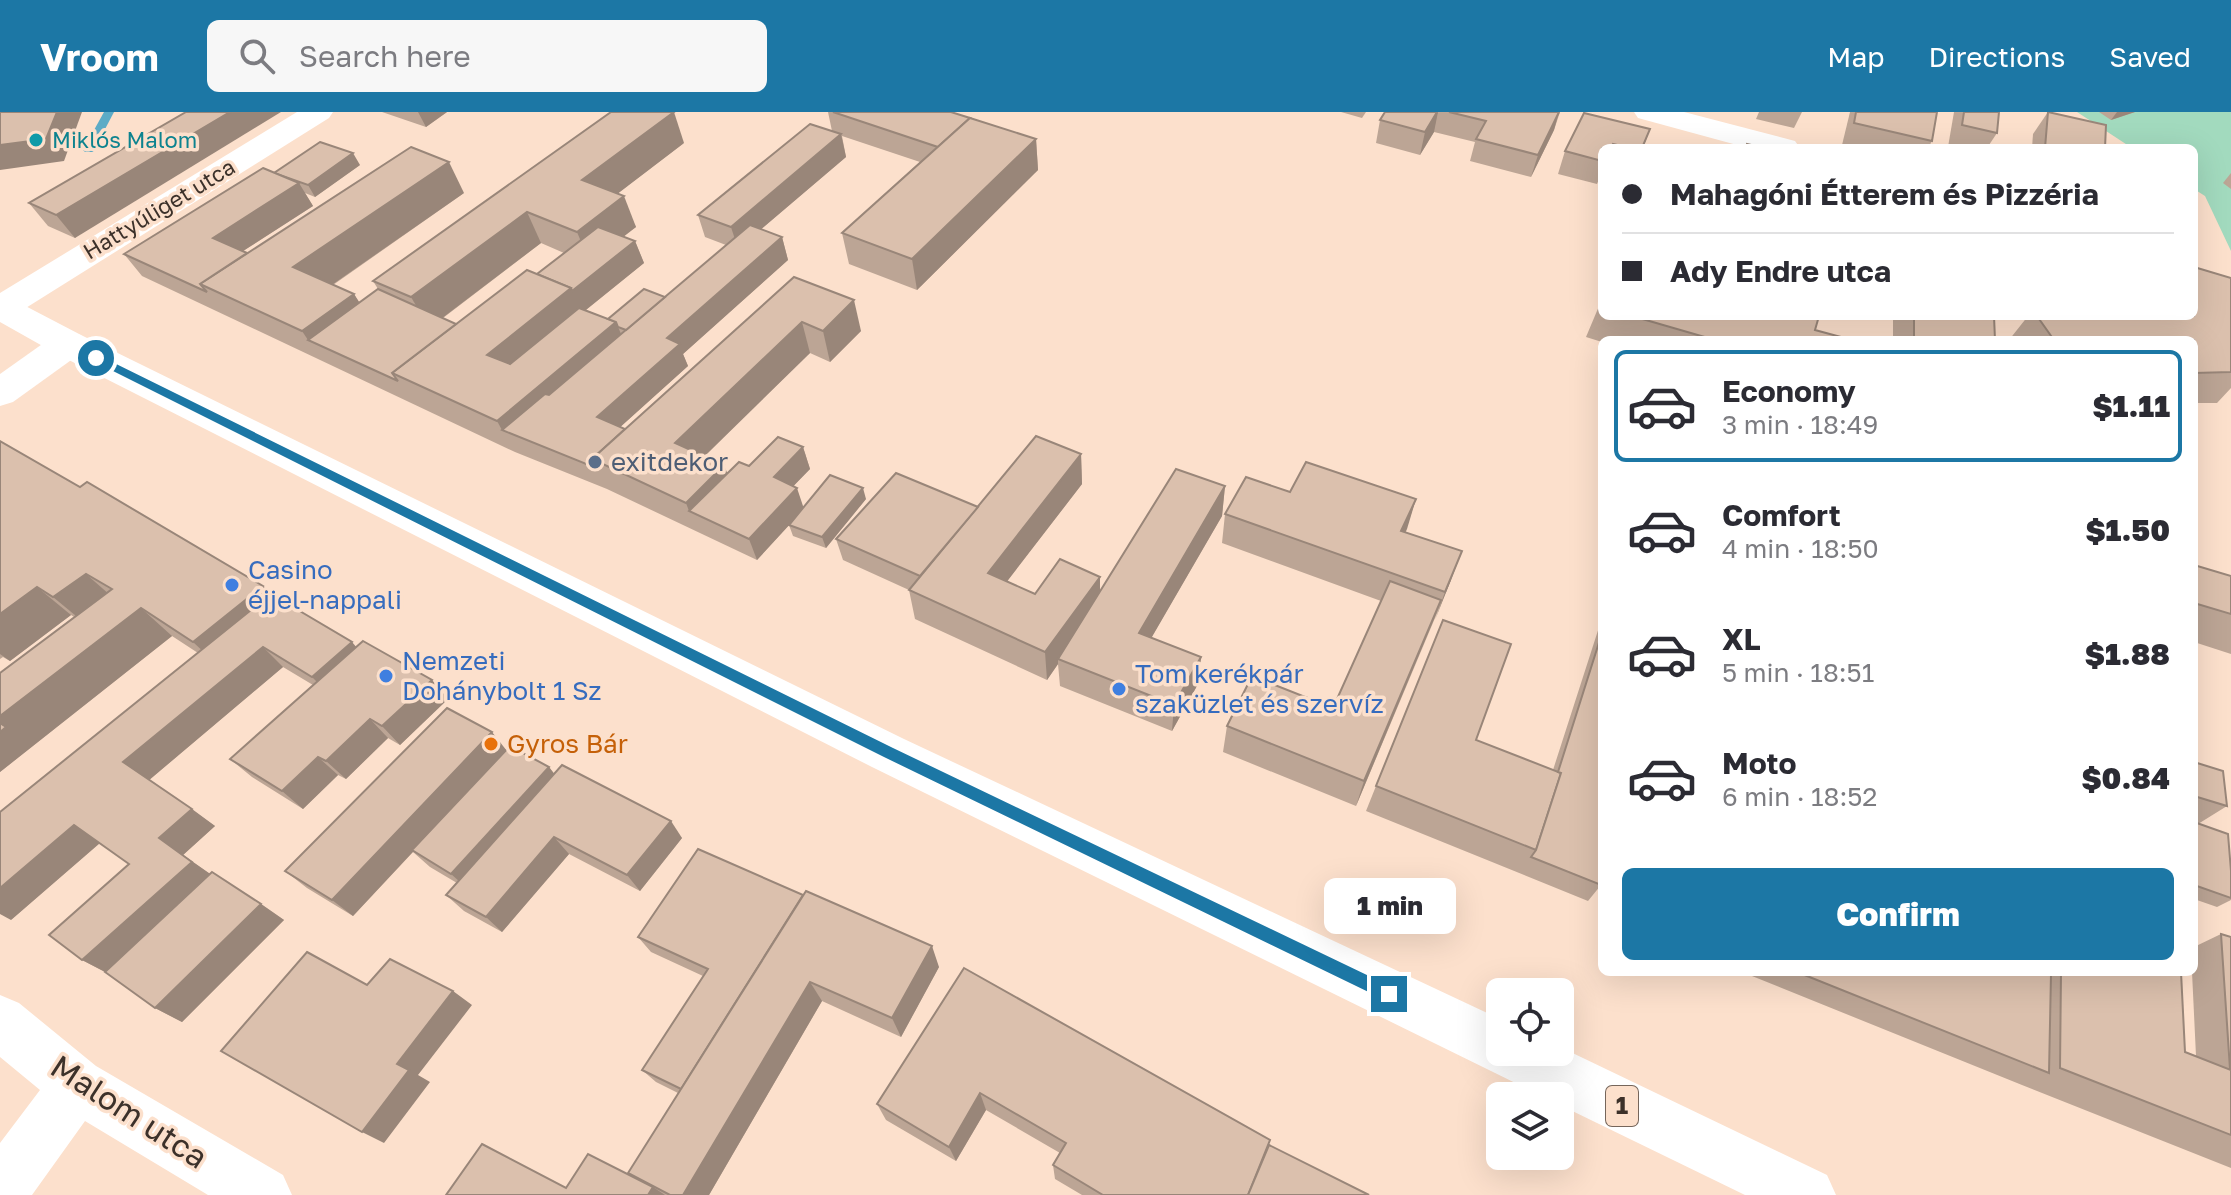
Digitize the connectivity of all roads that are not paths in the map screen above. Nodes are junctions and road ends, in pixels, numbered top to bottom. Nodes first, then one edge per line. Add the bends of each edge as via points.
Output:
1 (318, 112) edge
2 (1649, 112) edge
3 (1769, 144) edge
4 (0, 307) edge
5 (68, 344) junction
6 (0, 393) edge
7 (0, 1022) edge
8 (1486, 1040) edge
9 (1539, 1066) edge
10 (77, 1085) junction
11 (0, 1191) edge
12 (263, 1195) edge
13 (1807, 1195) edge

1 - 4 main road, Hattyúliget utca
2 - 3 main road
4 - 5 main road
5 - 6 main road
5 - 8 main road via 888,753
7 - 10 main road, Malom utca
9 - 13 main road, 1
10 - 11 main road
10 - 12 main road, Malom utca

